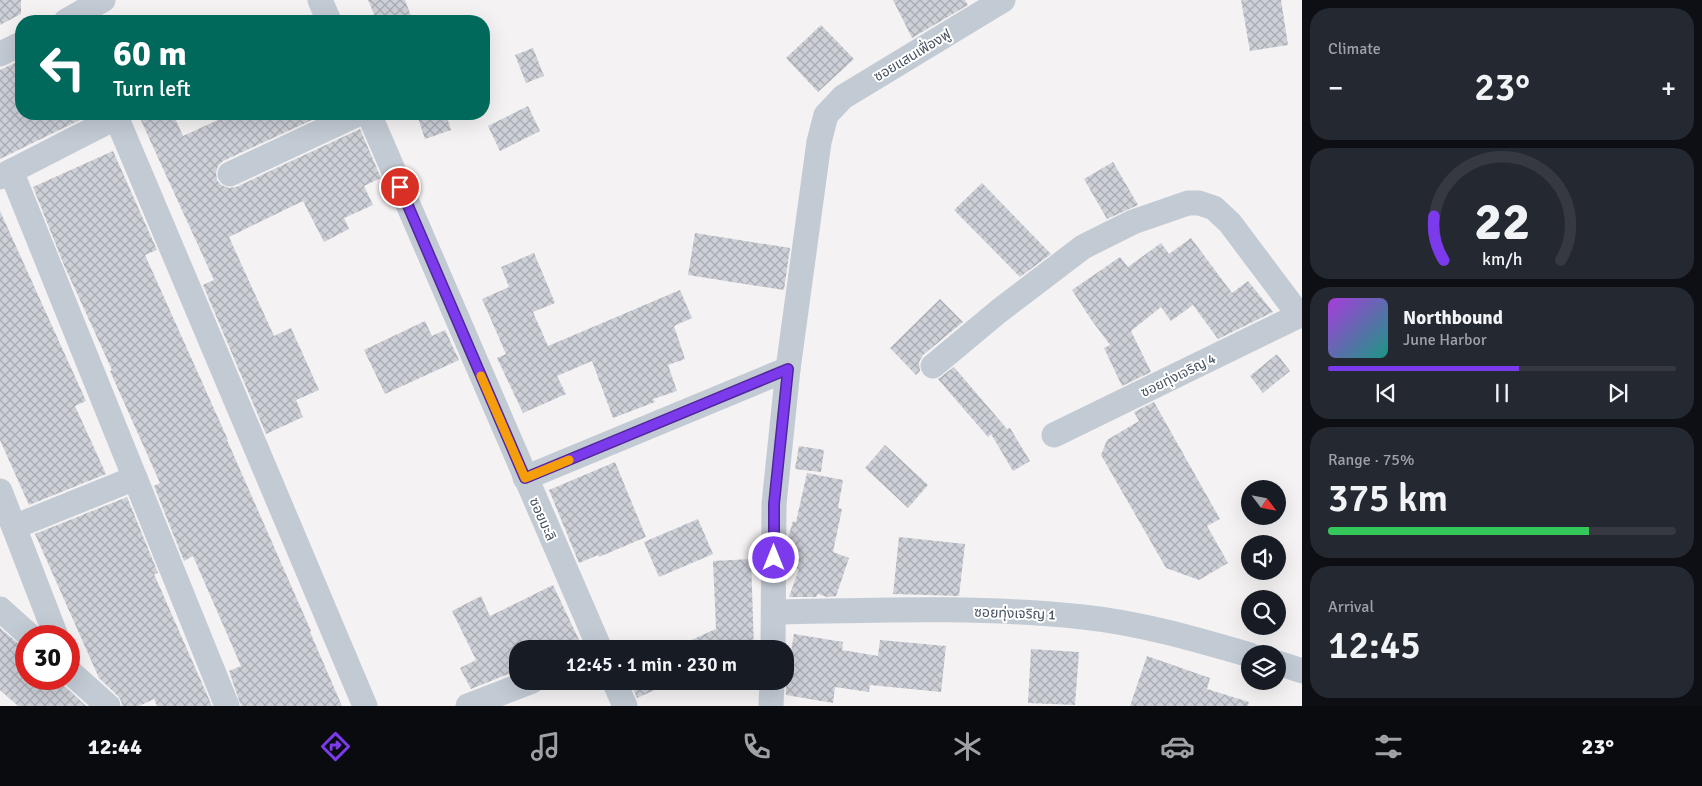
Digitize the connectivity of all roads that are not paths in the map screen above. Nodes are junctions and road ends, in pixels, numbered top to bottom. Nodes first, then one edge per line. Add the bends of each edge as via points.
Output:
1 (103, 0) edge
2 (320, 0) edge
3 (1003, 0) edge
4 (77, 15) edge
5 (326, 15) edge
6 (15, 47) edge
7 (0, 54) edge
8 (108, 120) edge
9 (118, 120) edge
10 (345, 120) edge
11 (372, 120) edge
12 (5, 174) edge
13 (230, 174) dead end
14 (1301, 314) edge
15 (933, 366) dead end
16 (788, 369) junction
17 (1054, 435) dead end
18 (135, 478) junction
19 (525, 478) junction
20 (0, 491) edge
21 (14, 527) junction
22 (0, 609) edge
23 (775, 612) junction
24 (18, 625) edge
25 (52, 625) edge
26 (596, 640) edge
27 (774, 640) edge
28 (1241, 652) edge
29 (80, 681) edge
30 (509, 690) edge
31 (618, 690) edge
32 (772, 690) edge
33 (108, 706) edge
34 (227, 706) edge
35 (365, 706) edge
36 (468, 706) edge
37 (625, 706) edge
38 (771, 706) edge

1 - 4 street
2 - 5 street
3 - 16 street, ซอยแสนเฟื่องฟู via 843,97 826,115 819,142
6 - 7 street
8 - 12 street
9 - 35 street
10 - 13 street
11 - 19 street, ซอยมะลิ
12 - 18 street
14 - 15 street via 1230,223 1214,208 1188,202 1133,222 1083,247
14 - 17 street, ซอยทุ่งเจริญ 4
16 - 19 street
16 - 23 street via 774,504
18 - 21 street
18 - 34 street
19 - 26 street, ซอยมะลิ
20 - 21 street
21 - 25 street
22 - 24 street
23 - 27 street
23 - 28 street, ซอยทุ่งเจริญ 1 via 924,610 1085,617 1167,631
29 - 33 street
30 - 36 street
31 - 37 street
32 - 38 street

